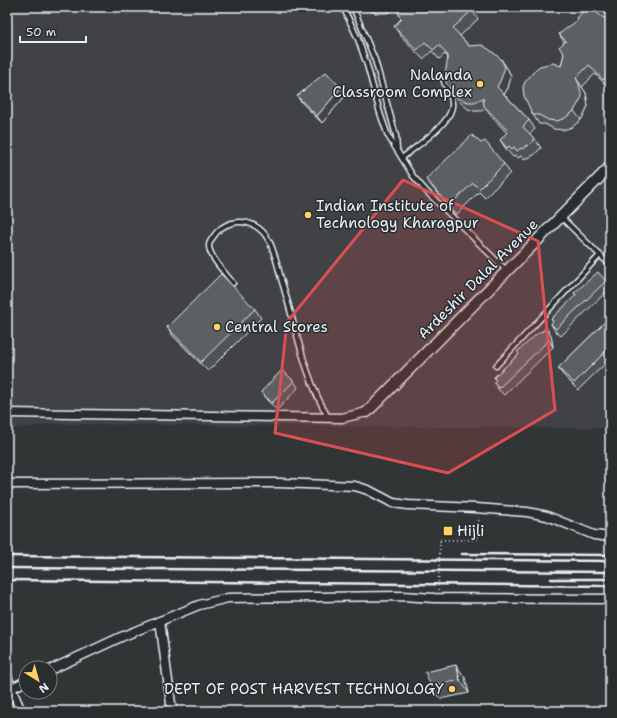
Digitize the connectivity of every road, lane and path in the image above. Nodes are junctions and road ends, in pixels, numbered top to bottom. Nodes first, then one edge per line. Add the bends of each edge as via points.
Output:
1 (343, 7) edge
2 (353, 7) edge
3 (444, 82) edge
4 (397, 150) junction
5 (402, 158) junction
6 (610, 167) edge
7 (561, 217) junction
8 (600, 255) junction
9 (610, 265) edge
10 (507, 271) junction
11 (233, 283) dead end
12 (496, 366) dead end
13 (367, 412) joint
14 (7, 413) edge
15 (328, 417) junction
16 (7, 483) edge
17 (479, 508) junction
18 (610, 537) edge
19 (438, 594) dead end
20 (610, 599) edge
21 (160, 621) junction
22 (58, 666) edge
23 (7, 675) edge
24 (9, 689) edge
25 (21, 711) edge
26 (172, 711) edge

1 - 4 lane via 358,39 388,136
2 - 4 lane via 375,60 396,136
3 - 5 lane via 453,103 449,116 442,126
4 - 5 lane
5 - 10 lane via 426,192
6 - 7 street, Ardeshir Dalal Avenue
7 - 8 lane
7 - 10 street, Ardeshir Dalal Avenue
8 - 9 lane
8 - 12 lane
10 - 13 street, Ardeshir Dalal Avenue
11 - 15 lane via 213,258 209,244 219,229 230,223 242,221 251,223 268,239 311,382
13 - 15 street via 342,418
14 - 15 street
16 - 17 street via 278,483 354,486 393,503 408,506
17 - 18 street via 506,509 547,516 594,535
17 - 19 path, bridge via 477,540 440,540
20 - 21 street via 243,597 199,605
21 - 22 street
21 - 26 street
23 - 24 street
24 - 25 street

